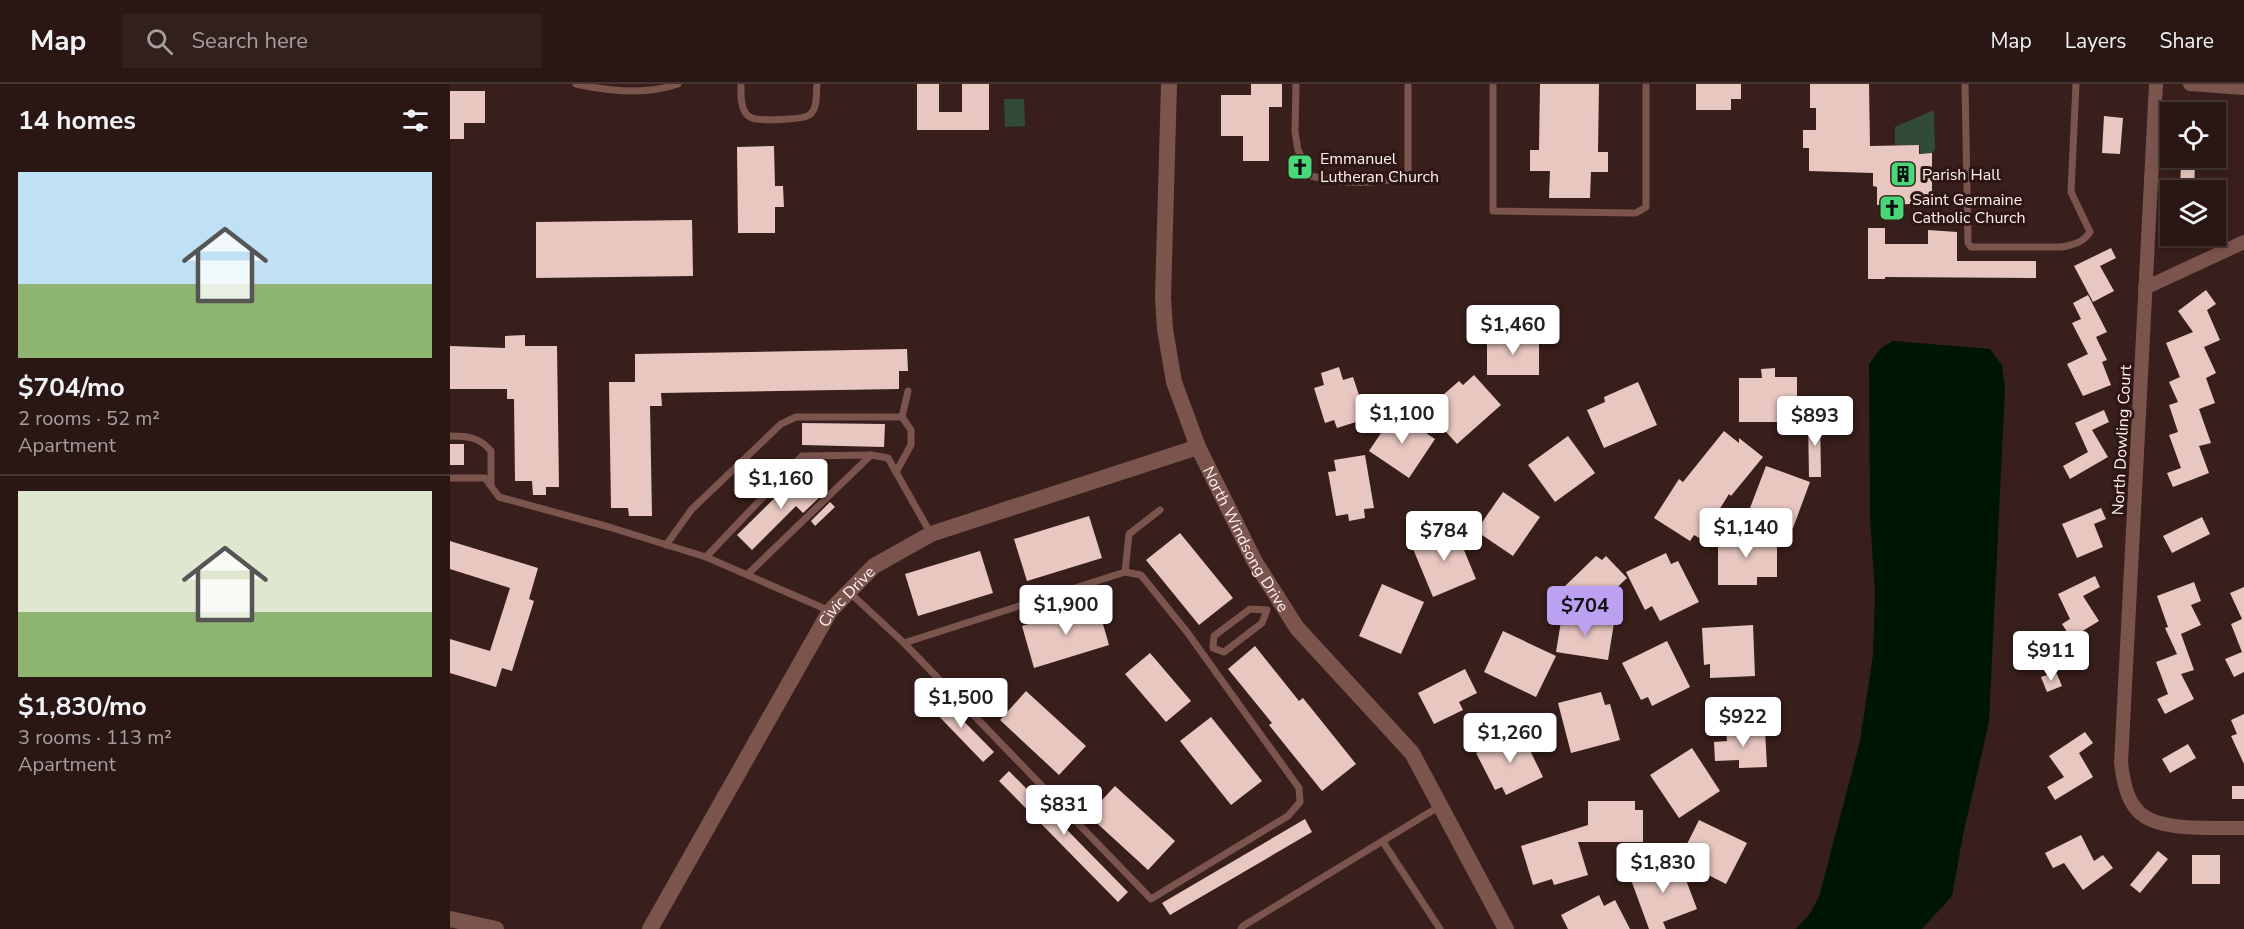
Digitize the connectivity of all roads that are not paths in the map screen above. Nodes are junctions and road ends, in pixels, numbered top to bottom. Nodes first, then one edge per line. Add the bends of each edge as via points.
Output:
1 (576, 84) edge
2 (678, 84) edge
3 (741, 84) edge
4 (817, 84) edge
5 (1169, 84) edge
6 (1296, 84) edge
7 (1408, 84) edge
8 (1493, 84) edge
9 (1646, 84) edge
10 (1965, 84) edge
11 (2076, 84) edge
12 (2156, 84) edge
13 (2190, 84) edge
14 (2244, 88) edge
15 (2244, 242) edge
16 (2145, 288) junction
17 (908, 391) dead end
18 (902, 417) junction
19 (450, 436) edge
20 (1198, 447) junction
21 (871, 455) junction
22 (896, 472) junction
23 (450, 478) edge
24 (491, 486) junction
25 (1160, 510) dead end
26 (931, 534) junction
27 (666, 545) junction
28 (706, 557) junction
29 (1125, 572) junction
30 (748, 574) junction
31 (849, 592) junction
32 (1274, 607) junction
33 (830, 611) junction
34 (904, 643) junction
35 (1213, 648) junction
36 (1204, 656) junction
37 (1440, 806) junction
38 (2244, 828) edge
39 (1383, 842) junction
40 (450, 919) edge
41 (1504, 928) edge
42 (496, 929) edge
43 (650, 929) edge
44 (1241, 929) edge
45 (1440, 929) edge

1 - 2 lane via 600,89 654,90
3 - 4 lane via 745,114 751,118 808,116 816,101
5 - 20 street, North Windsong Drive via 1165,330 1174,382
6 - 7 lane via 1295,132 1298,150 1311,176 1331,181 1387,182 1408,176
8 - 9 lane via 1493,210 1636,213 1646,207
10 - 11 lane via 1971,247 2071,246 2090,232 2071,192
12 - 16 street, North Dowling Court
13 - 14 street
15 - 16 street
16 - 38 street, North Dowling Court via 2121,762 2124,782 2138,811 2153,822
17 - 18 lane
18 - 22 lane via 911,430 911,445
18 - 27 lane via 796,417 781,424 692,509
19 - 24 lane via 468,436 483,442 491,451
20 - 26 street, Civic Drive
20 - 32 street, North Windsong Drive
21 - 22 lane via 888,458
21 - 28 lane via 802,456
21 - 30 lane
22 - 26 lane
23 - 24 lane via 485,478
24 - 27 lane via 499,497 519,504
25 - 29 lane via 1129,534
26 - 31 street, Civic Drive via 874,566
27 - 28 lane
28 - 30 lane
29 - 34 lane
29 - 36 lane via 1141,575
30 - 33 lane
31 - 33 street, Civic Drive
31 - 34 lane
32 - 35 lane via 1262,623 1224,652
32 - 35 lane via 1250,609 1214,636
32 - 37 street, North Windsong Drive via 1412,753
33 - 43 street, Civic Drive
34 - 36 lane via 1151,899 1288,816 1300,802 1299,788
35 - 36 lane
37 - 39 lane
37 - 41 street, North Windsong Drive
39 - 44 lane
39 - 45 lane
40 - 42 street

